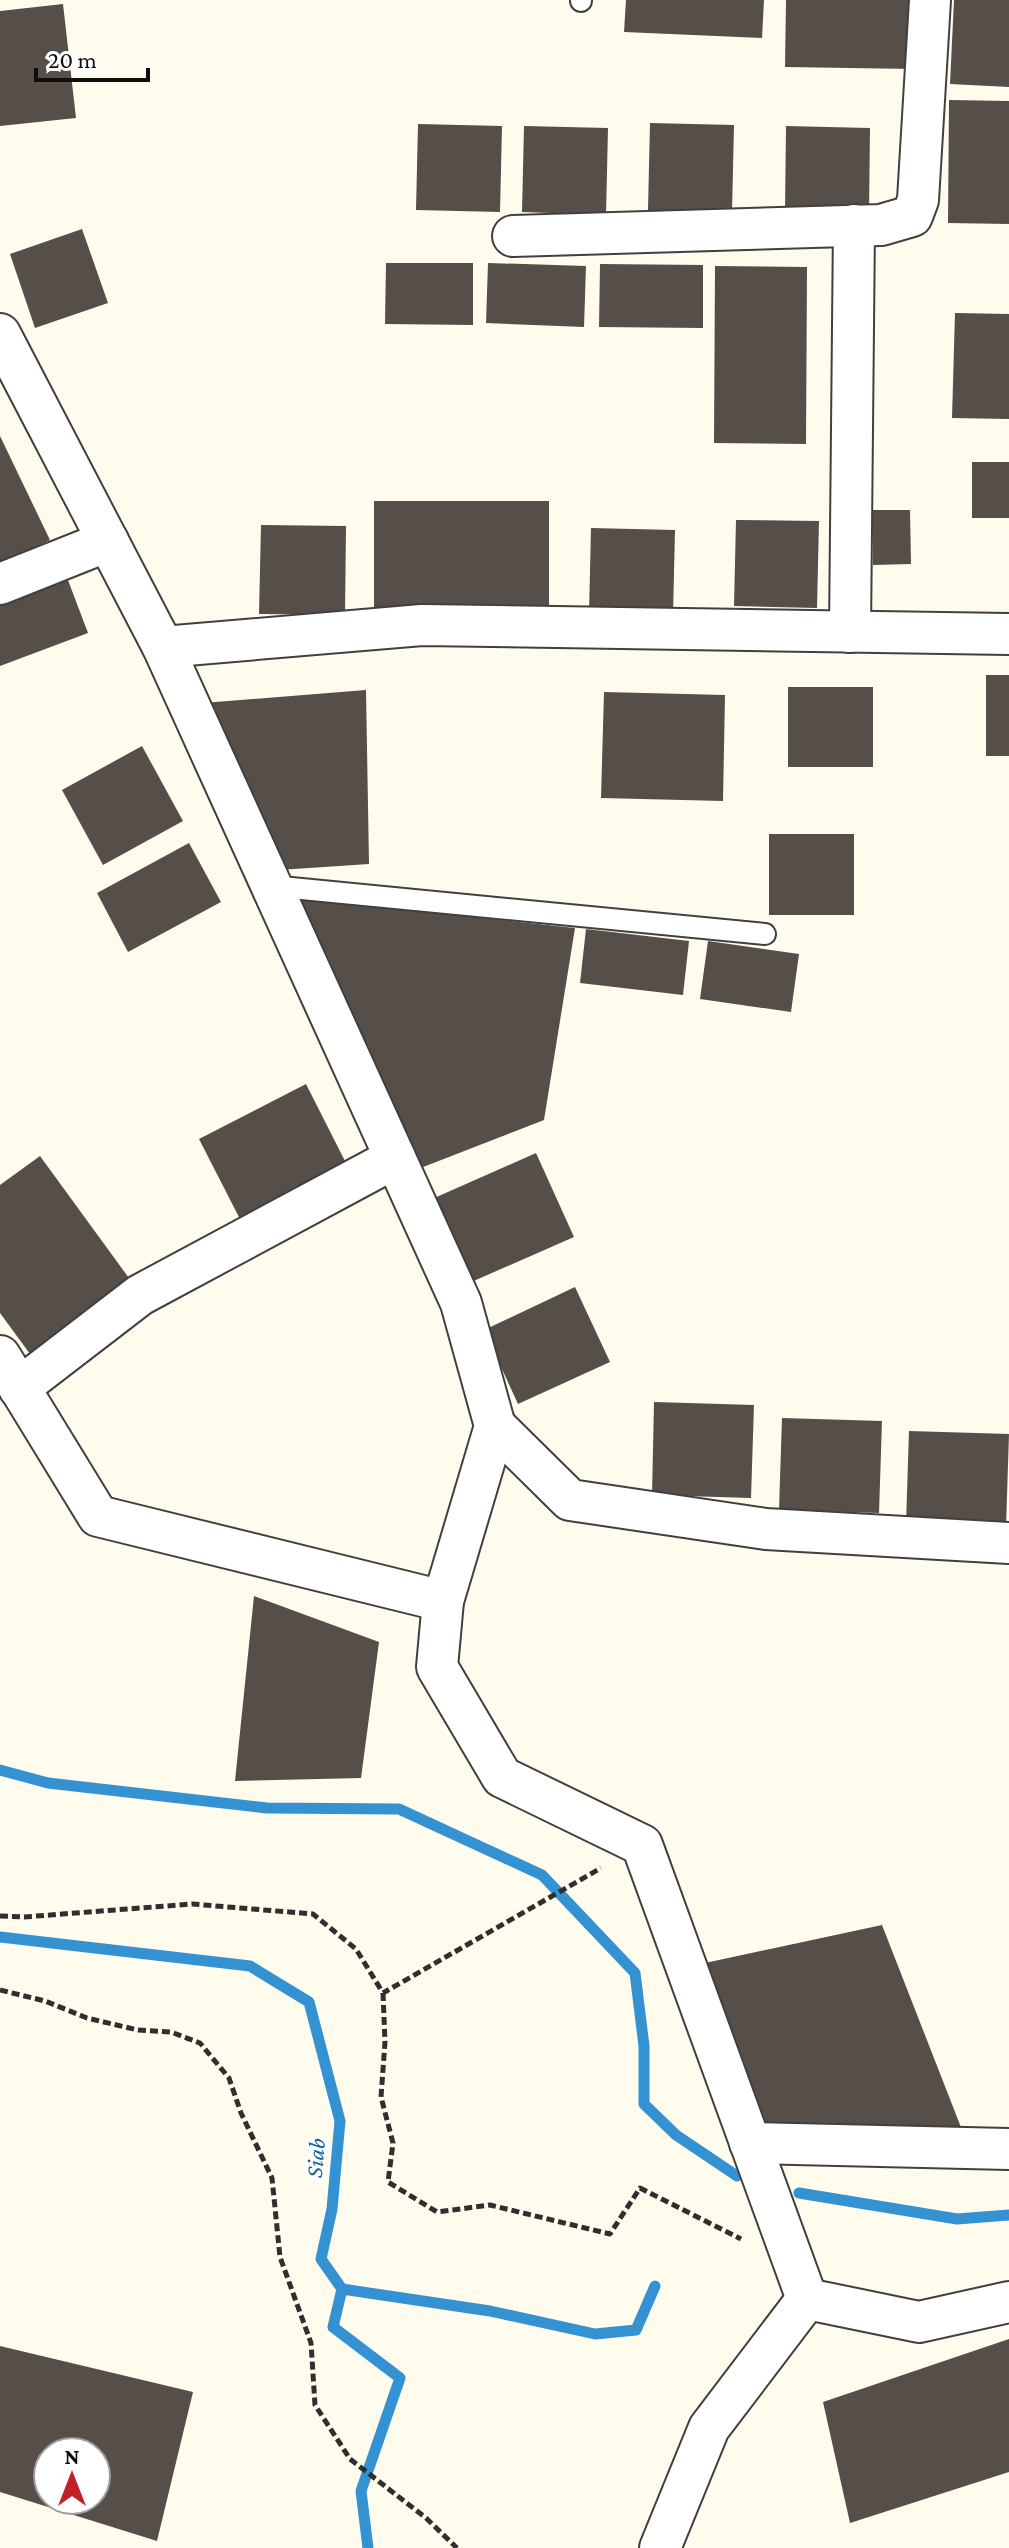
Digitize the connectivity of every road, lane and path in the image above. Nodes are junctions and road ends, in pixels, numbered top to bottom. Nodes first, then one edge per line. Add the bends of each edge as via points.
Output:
1 (930, 0) edge
2 (854, 225) junction
3 (513, 236) dead end
4 (0, 334) edge
5 (108, 541) junction
6 (0, 584) edge
7 (850, 632) junction
8 (1009, 634) edge
9 (163, 647) junction
10 (271, 886) junction
11 (765, 934) dead end
12 (395, 1158) junction
13 (10, 1372) edge
14 (495, 1426) junction
15 (1009, 1543) edge
16 (443, 1601) junction
17 (572, 1885) dead end
18 (0, 1916) edge
19 (0, 1990) edge
20 (383, 1993) junction
21 (750, 2143) junction
22 (1009, 2149) edge
23 (746, 2249) dead end
24 (807, 2299) junction
25 (1009, 2302) edge
26 (457, 2548) edge
27 (660, 2548) edge

1 - 2 street via 918,200 912,216 899,222
2 - 3 street
2 - 7 street
4 - 5 street
5 - 6 street
5 - 9 street
7 - 8 street
7 - 9 street via 422,625
9 - 10 street
10 - 11 lane
10 - 12 street
12 - 13 street via 140,1295
12 - 14 street via 461,1303
13 - 16 street via 98,1516
14 - 15 street via 570,1500 766,1529
14 - 16 street
16 - 21 street via 437,1667 502,1777 642,1845
17 - 20 path
18 - 20 path via 192,1904 313,1914 356,1949
19 - 26 path via 87,2018 171,2032 200,2043 229,2078 272,2178 280,2257 311,2343 315,2405 353,2461
20 - 23 path via 381,2097 393,2143 388,2182 437,2212 490,2205 610,2234 640,2188 739,2235
21 - 22 street
21 - 24 street
24 - 25 street via 919,2322
24 - 27 street via 709,2428

